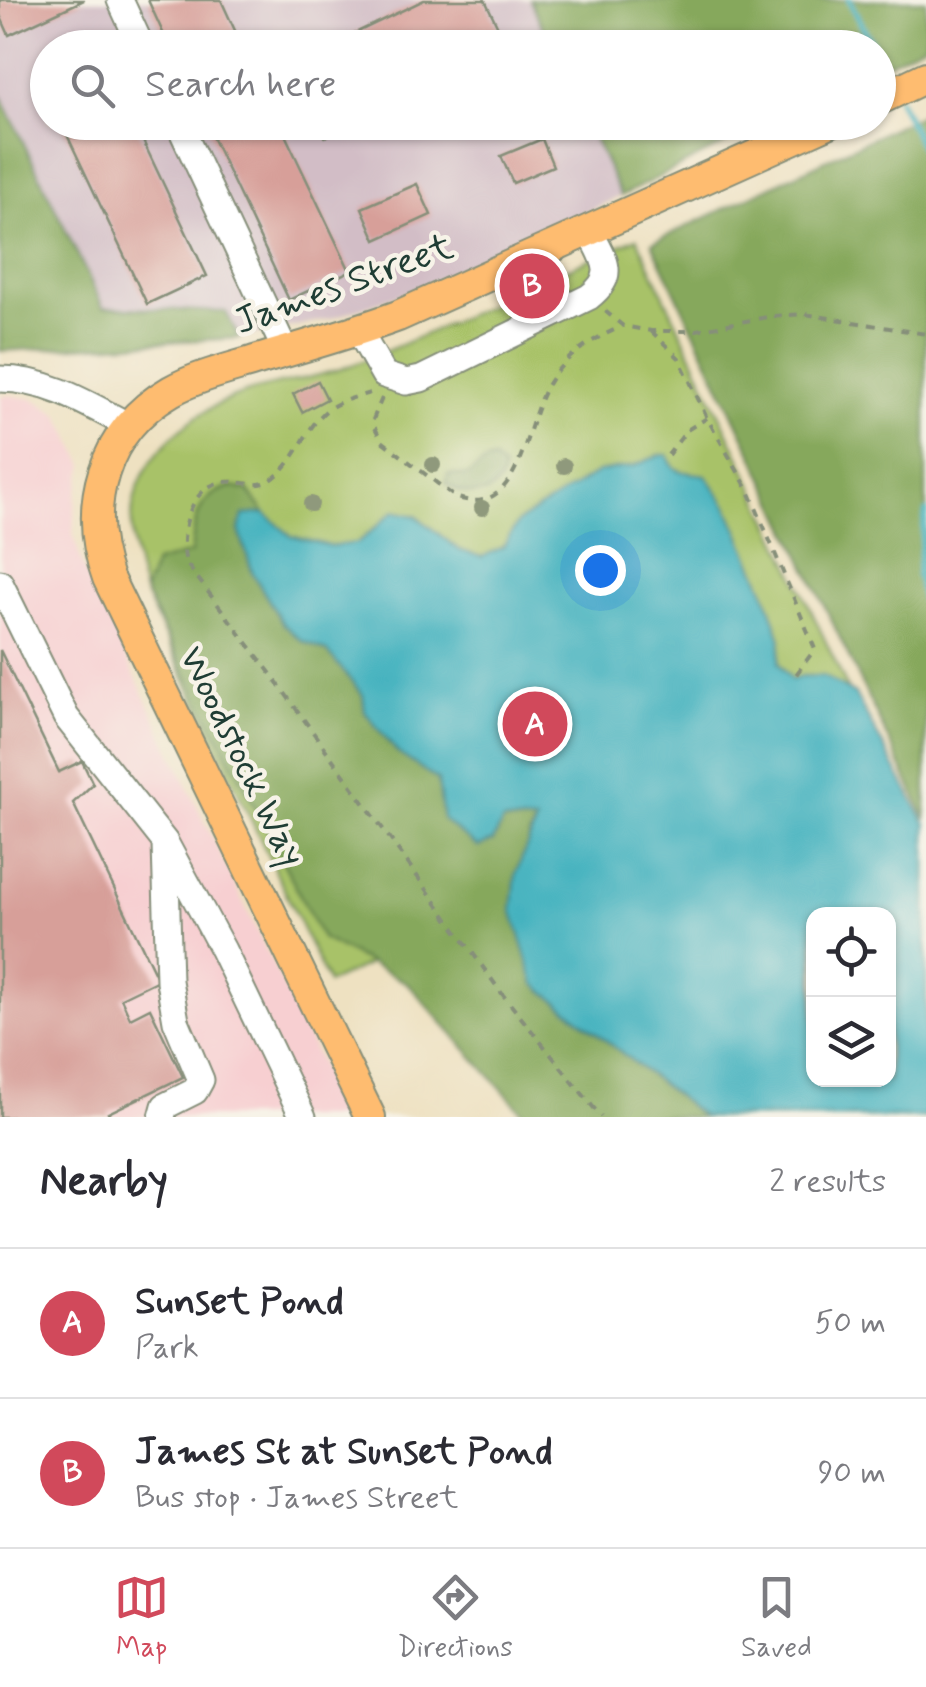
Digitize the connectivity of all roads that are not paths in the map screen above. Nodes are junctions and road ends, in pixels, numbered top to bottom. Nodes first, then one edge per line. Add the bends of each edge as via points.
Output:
1 (120, 0) edge
2 (134, 30) edge
3 (926, 77) edge
4 (896, 91) edge
5 (186, 140) edge
6 (790, 140) edge
7 (590, 231) junction
8 (359, 330) junction
9 (286, 352) junction
10 (0, 379) edge
11 (130, 426) junction
12 (0, 583) edge
13 (165, 842) junction
14 (162, 1117) edge
15 (303, 1117) edge
16 (370, 1117) edge

1 - 2 street
3 - 4 main road
5 - 9 street
6 - 7 main road, James Street
7 - 8 main road, James Street
7 - 8 street via 606,264 602,287 421,378 388,385
8 - 9 main road, James Street
9 - 11 main road, James Street via 174,389
10 - 11 street via 50,387
11 - 16 main road, Woodstock Way via 98,490 100,556
12 - 13 street via 66,718
13 - 14 street via 176,1021 201,1080 165,1106
13 - 15 street

